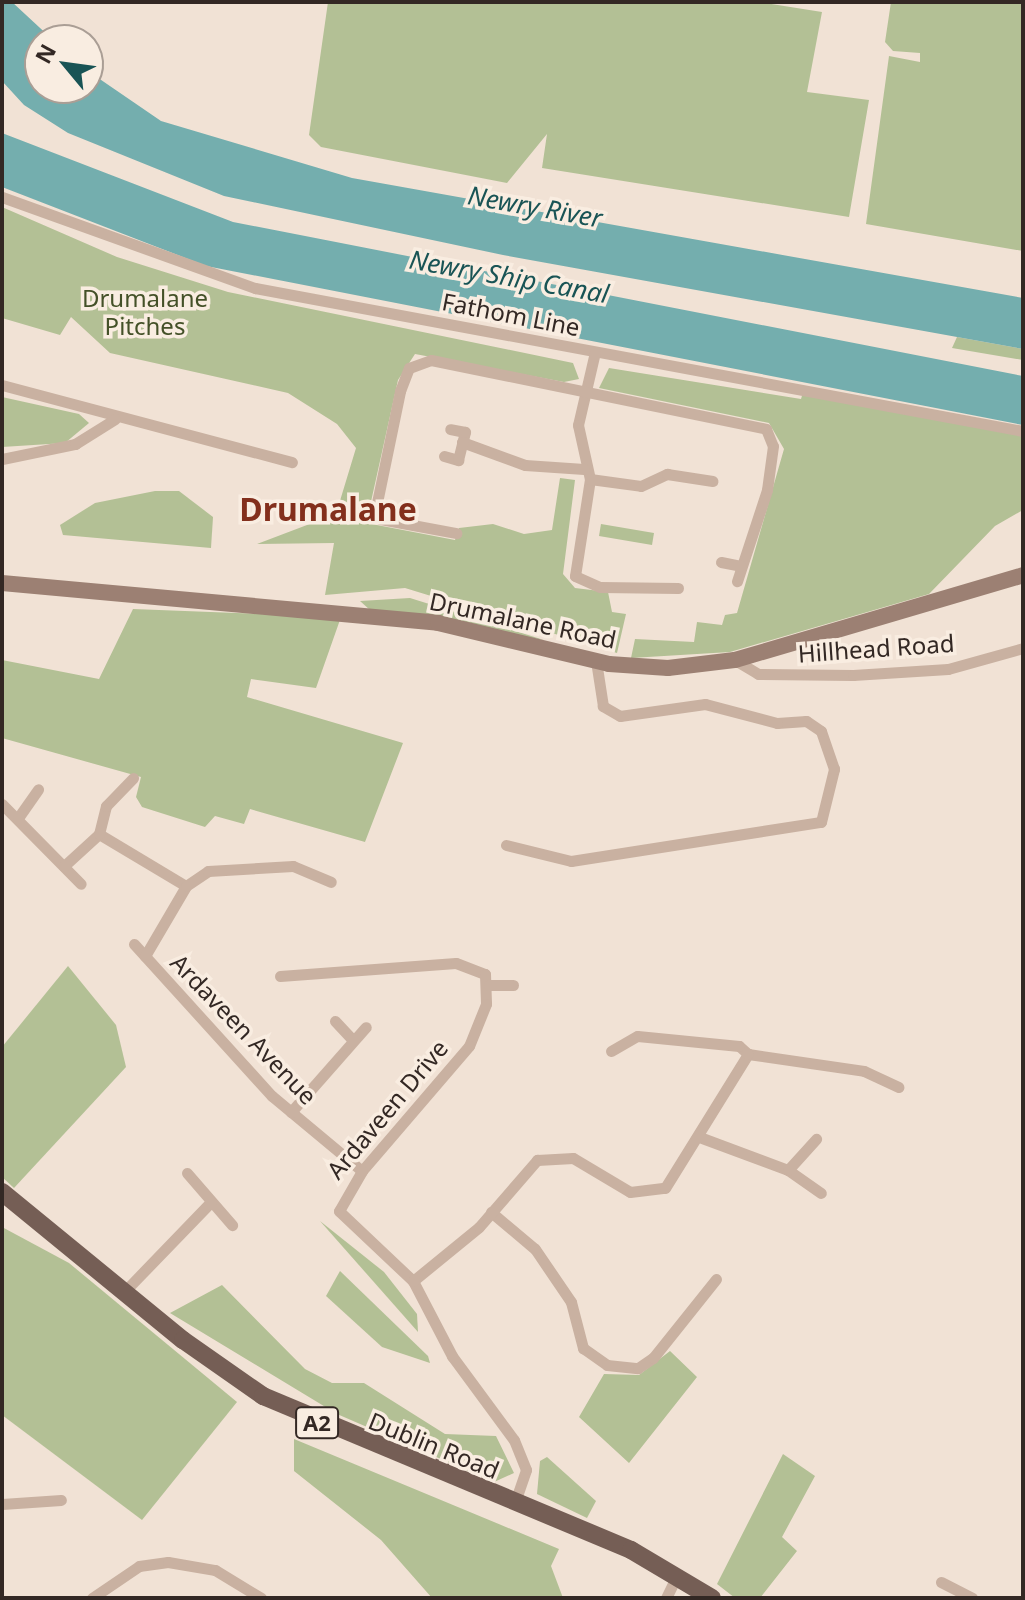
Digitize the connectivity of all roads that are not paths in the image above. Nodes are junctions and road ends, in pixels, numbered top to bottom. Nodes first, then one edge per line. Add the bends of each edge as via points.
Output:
1 (2, 197) edge
2 (595, 352) junction
3 (2, 385) edge
4 (585, 393) junction
5 (115, 419) junction
6 (450, 429) dead end
7 (1023, 431) edge
8 (462, 442) junction
9 (444, 456) dead end
10 (2, 459) edge
11 (292, 462) dead end
12 (587, 474) junction
13 (712, 481) dead end
14 (456, 533) dead end
15 (721, 562) dead end
16 (741, 566) junction
17 (1023, 575) edge
18 (737, 581) dead end
19 (2, 583) edge
20 (678, 588) dead end
21 (1023, 648) edge
22 (735, 660) junction
23 (596, 661) junction
24 (133, 778) dead end
25 (38, 789) dead end
26 (2, 804) edge
27 (18, 818) junction
28 (99, 834) junction
29 (506, 845) dead end
30 (64, 866) junction
31 (331, 882) dead end
32 (81, 884) dead end
33 (186, 886) junction
34 (134, 944) dead end
35 (145, 956) junction
36 (280, 976) dead end
37 (489, 985) junction
38 (513, 985) dead end
39 (335, 1021) dead end
40 (366, 1027) dead end
41 (353, 1040) junction
42 (611, 1051) dead end
43 (748, 1054) junction
44 (898, 1087) dead end
45 (291, 1112) junction
46 (702, 1138) junction
47 (816, 1139) dead end
48 (788, 1170) junction
49 (362, 1171) junction
50 (187, 1173) dead end
51 (2, 1192) edge
52 (821, 1193) dead end
53 (211, 1202) junction
54 (491, 1212) junction
55 (232, 1225) dead end
56 (716, 1279) dead end
57 (413, 1281) junction
58 (123, 1293) junction
59 (61, 1500) dead end
60 (2, 1504) edge
61 (514, 1504) junction
62 (677, 1575) junction
63 (941, 1582) dead end
64 (92, 1598) edge
65 (261, 1598) edge
66 (666, 1598) edge
67 (712, 1598) edge
68 (972, 1598) edge

1 - 2 street, Fathom Line via 219,279
2 - 4 street
2 - 7 street, Fathom Line
3 - 5 street
4 - 12 street via 578,425
4 - 14 street via 431,360 409,368 369,517
4 - 16 street via 721,417 772,435 767,490
5 - 10 street via 75,444
5 - 11 street
6 - 8 street via 465,432
8 - 9 street via 458,460
8 - 12 street via 525,465
12 - 13 street via 641,486 667,474
12 - 20 street via 575,576 600,587
15 - 16 street
16 - 18 street
17 - 22 main road, Drumalane Road
19 - 23 main road, Drumalane Road via 438,623
21 - 22 street, Hillhead Road via 948,669 853,675 758,674
22 - 23 main road, Drumalane Road via 668,668
23 - 29 street via 603,706 620,716 705,704 813,726 834,769 821,822 571,861
24 - 28 street via 106,806
25 - 27 street
26 - 27 street
27 - 30 street
28 - 30 street
28 - 33 street
30 - 32 street
31 - 33 street via 313,869 260,864 208,871
33 - 35 street
34 - 35 street, Ardaveen Avenue
35 - 45 street, Ardaveen Avenue
36 - 37 street via 456,963 485,974
37 - 38 street
37 - 49 street, Ardaveen Drive via 469,1046
39 - 41 street
40 - 41 street
41 - 45 street
42 - 43 street via 637,1036 739,1046
43 - 44 street via 864,1071
43 - 46 street
45 - 49 street, Ardaveen Avenue
46 - 48 street
46 - 54 street via 676,1177 653,1195 630,1192 591,1166 554,1155 514,1180
47 - 48 street
48 - 52 street
49 - 57 street, Ardaveen Drive via 340,1202 343,1220
50 - 53 street
51 - 58 main road, Dublin Road / A2
53 - 55 street
53 - 58 street
54 - 56 street via 554,1274 571,1302 583,1348 607,1365 638,1368 653,1358
54 - 57 street
57 - 61 street via 452,1356 526,1461
58 - 61 main road, Dublin Road / A2 via 263,1396
59 - 60 street
61 - 62 main road, Dublin Road / A2
62 - 66 street
62 - 67 main road, Dublin Road / A2
63 - 68 street
64 - 65 street via 139,1566 168,1562 215,1570

